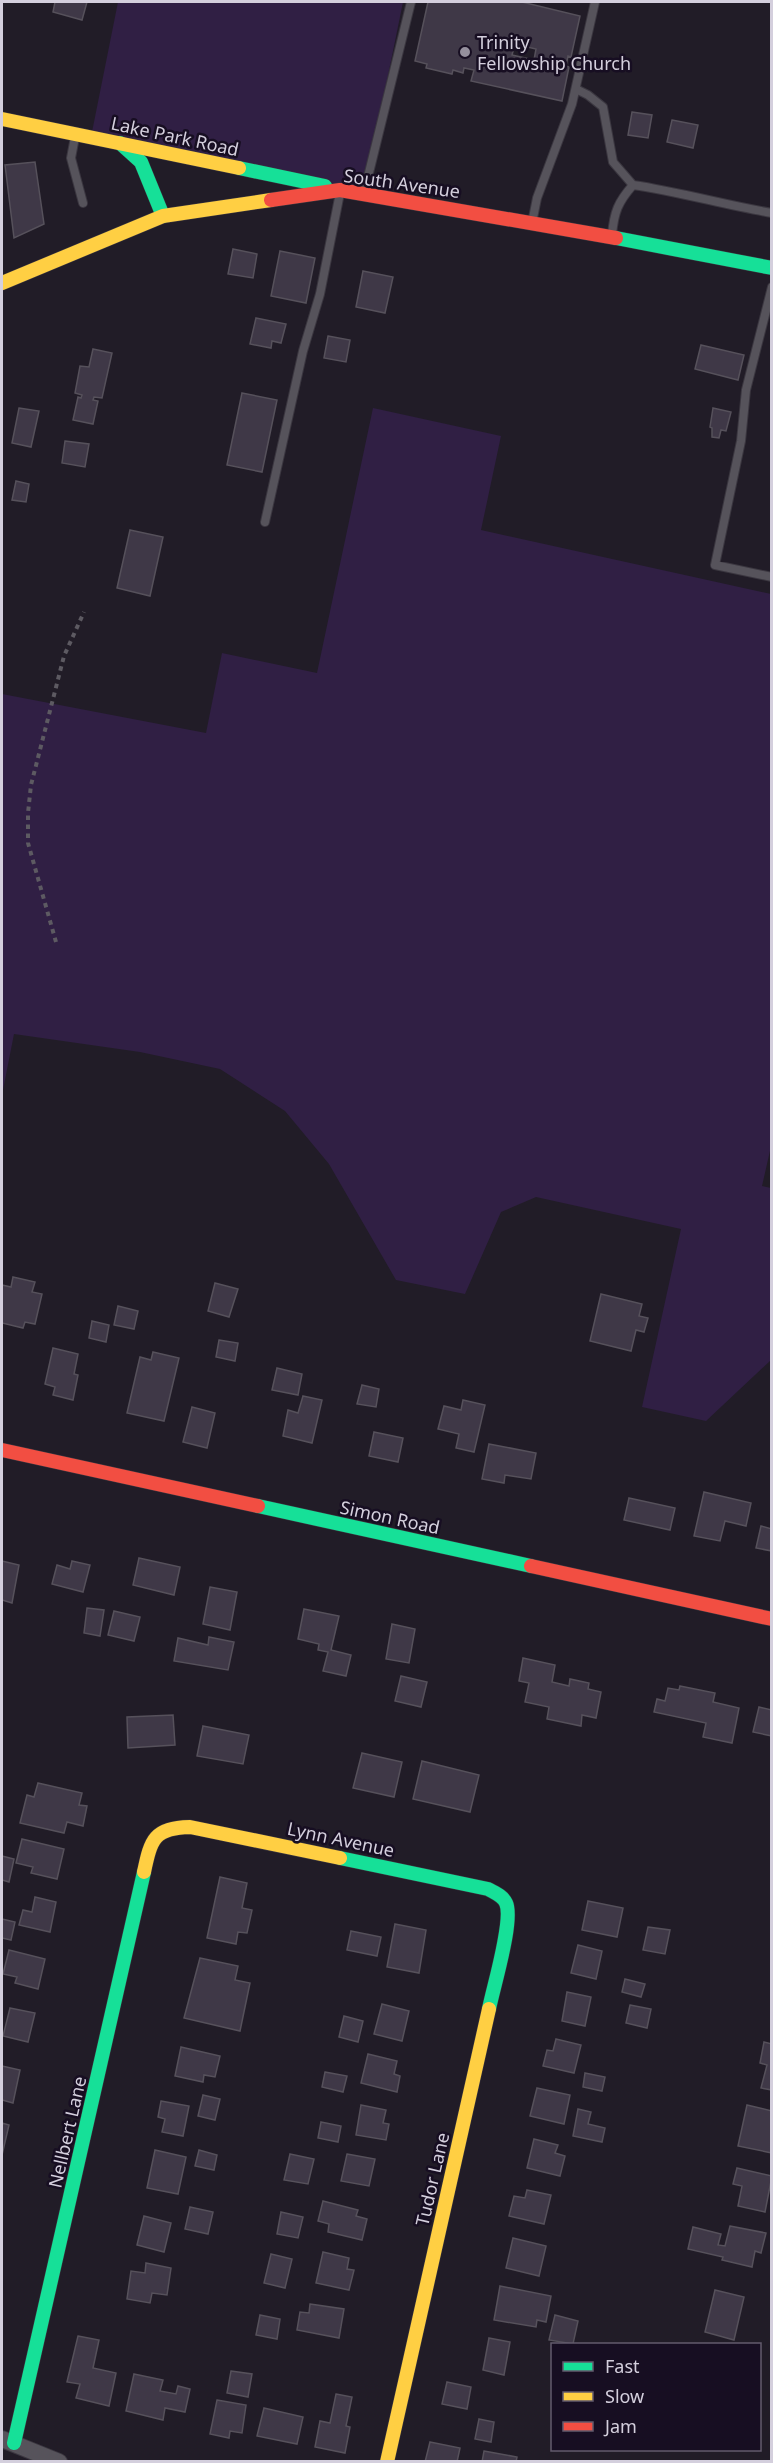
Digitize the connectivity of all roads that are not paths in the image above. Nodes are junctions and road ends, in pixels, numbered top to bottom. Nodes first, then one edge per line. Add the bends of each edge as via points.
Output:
1 (411, 2) edge
2 (595, 2) edge
3 (576, 89) junction
4 (2, 118) edge
5 (76, 134) junction
6 (120, 142) junction
7 (633, 185) junction
8 (340, 190) junction
9 (364, 193) junction
10 (83, 203) dead end
11 (771, 213) edge
12 (163, 216) junction
13 (532, 222) junction
14 (612, 237) junction
15 (771, 268) edge
16 (2, 283) edge
17 (771, 287) edge
18 (265, 522) dead end
19 (771, 577) edge
20 (2, 1450) edge
21 (771, 1619) edge
22 (161, 1831) joint
23 (508, 1904) joint
24 (8, 2441) edge
25 (59, 2462) edge
26 (387, 2462) edge

1 - 9 lane
2 - 3 lane
3 - 7 lane via 603,107 613,162
3 - 13 lane
4 - 5 street, Lake Park Road
5 - 6 street, Lake Park Road
5 - 10 lane via 71,158
6 - 8 street, Lake Park Road
6 - 12 street via 141,162
7 - 11 lane
7 - 14 lane via 620,200
8 - 9 street, South Avenue
8 - 12 street, South Avenue
8 - 18 lane via 320,294 303,351
9 - 13 street, South Avenue
12 - 16 street, South Avenue
13 - 14 street, South Avenue
14 - 15 street, South Avenue
17 - 19 lane via 746,390 741,441 715,565
20 - 21 street, Simon Road
22 - 23 street, Lynn Avenue via 190,1827 240,1836 488,1889
22 - 24 street, Nellbert Lane via 149,1850
23 - 26 street, Tudor Lane via 508,1923
24 - 25 street

